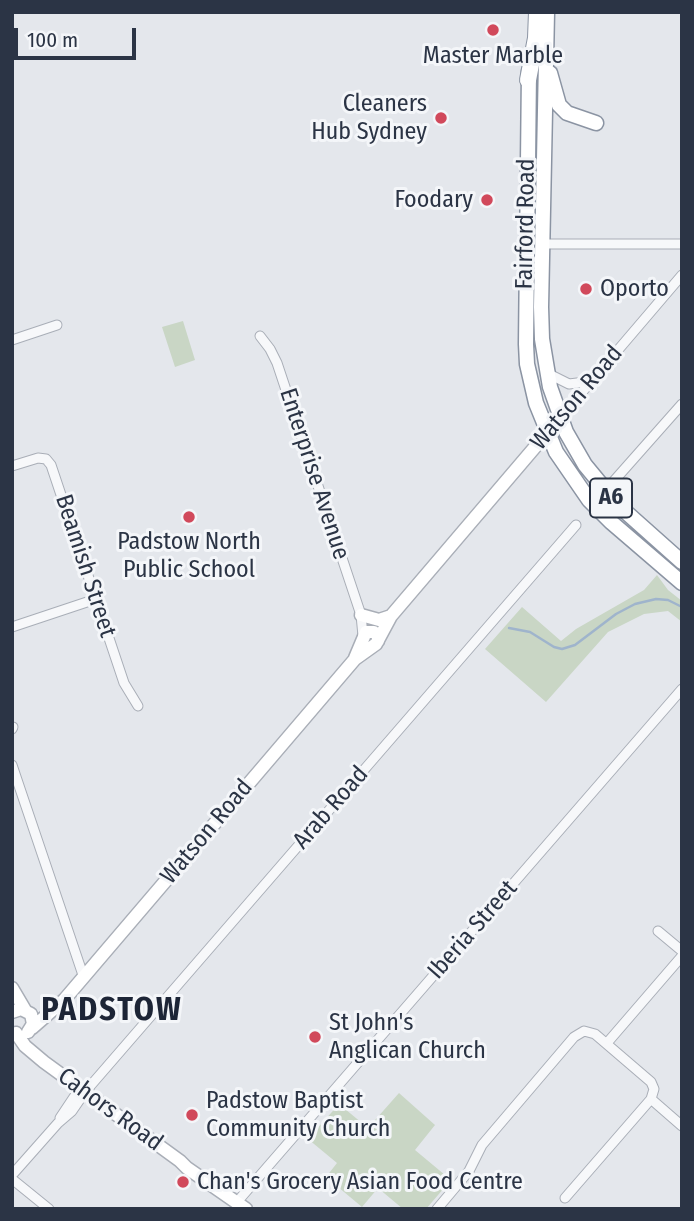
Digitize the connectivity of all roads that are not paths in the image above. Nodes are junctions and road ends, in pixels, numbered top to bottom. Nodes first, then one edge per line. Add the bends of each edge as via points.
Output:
1 (529, 12) edge
2 (537, 12) edge
3 (547, 12) edge
4 (545, 60) junction
5 (528, 80) junction
6 (596, 124) dead end
7 (542, 244) junction
8 (682, 244) edge
9 (682, 275) edge
10 (57, 325) dead end
11 (260, 336) dead end
12 (12, 340) edge
13 (547, 373) junction
14 (597, 374) junction
15 (682, 404) edge
16 (560, 418) junction
17 (547, 433) junction
18 (12, 466) edge
19 (606, 491) junction
20 (576, 524) dead end
21 (682, 562) edge
22 (682, 583) edge
23 (96, 599) junction
24 (361, 615) junction
25 (391, 616) junction
26 (12, 627) edge
27 (370, 637) junction
28 (682, 690) edge
29 (138, 706) dead end
30 (12, 765) edge
31 (659, 931) dead end
32 (682, 954) edge
33 (83, 978) junction
34 (12, 988) edge
35 (60, 1005) junction
36 (23, 1012) edge
37 (31, 1029) junction
38 (14, 1032) edge
39 (607, 1043) junction
40 (39, 1058) junction
41 (85, 1092) junction
42 (651, 1099) junction
43 (682, 1126) edge
44 (12, 1177) edge
45 (565, 1198) dead end
46 (242, 1205) edge
47 (49, 1209) edge
48 (437, 1209) edge

1 - 5 highway, Fairford Road / A6
2 - 5 highway
3 - 4 highway, Fairford Road / A6
4 - 6 highway via 559,105
4 - 7 highway, Fairford Road / A6
5 - 17 highway, Fairford Road / A6 via 526,344 531,383
7 - 8 street
7 - 13 highway, Fairford Road / A6
9 - 14 street, Watson Road
10 - 12 street
11 - 24 street, Enterprise Avenue via 277,363
13 - 14 street via 569,384
13 - 16 highway, Fairford Road / A6
14 - 16 street, Watson Road
15 - 19 street
16 - 17 highway, Watson Road
16 - 19 highway, A6 via 585,465
17 - 22 highway, A6 via 566,470 589,500
17 - 25 main road, Watson Road
18 - 23 street, Beamish Street via 42,458 51,465
19 - 21 highway, A6
20 - 41 street, Arab Road
23 - 26 street
23 - 29 street, Beamish Street via 124,683
24 - 25 main road via 379,620
24 - 27 street, Enterprise Avenue
25 - 27 main road, Watson Road
27 - 33 main road, Watson Road
28 - 46 street, Iberia Street
30 - 33 street
31 - 32 street
32 - 39 street
33 - 35 main road, Watson Road
34 - 36 main road
35 - 36 main road via 42,1013
35 - 37 main road, Watson Road
36 - 37 main road, Cahors Road via 33,1022
37 - 38 main road via 25,1034
37 - 40 main road, Cahors Road
38 - 40 main road, Cahors Road
39 - 42 street via 652,1083
39 - 48 street via 592,1031 577,1034 482,1144 469,1171
40 - 41 main road, Cahors Road
41 - 44 street, Arab Road
41 - 46 main road, Cahors Road
42 - 43 street
42 - 45 street
44 - 47 street

